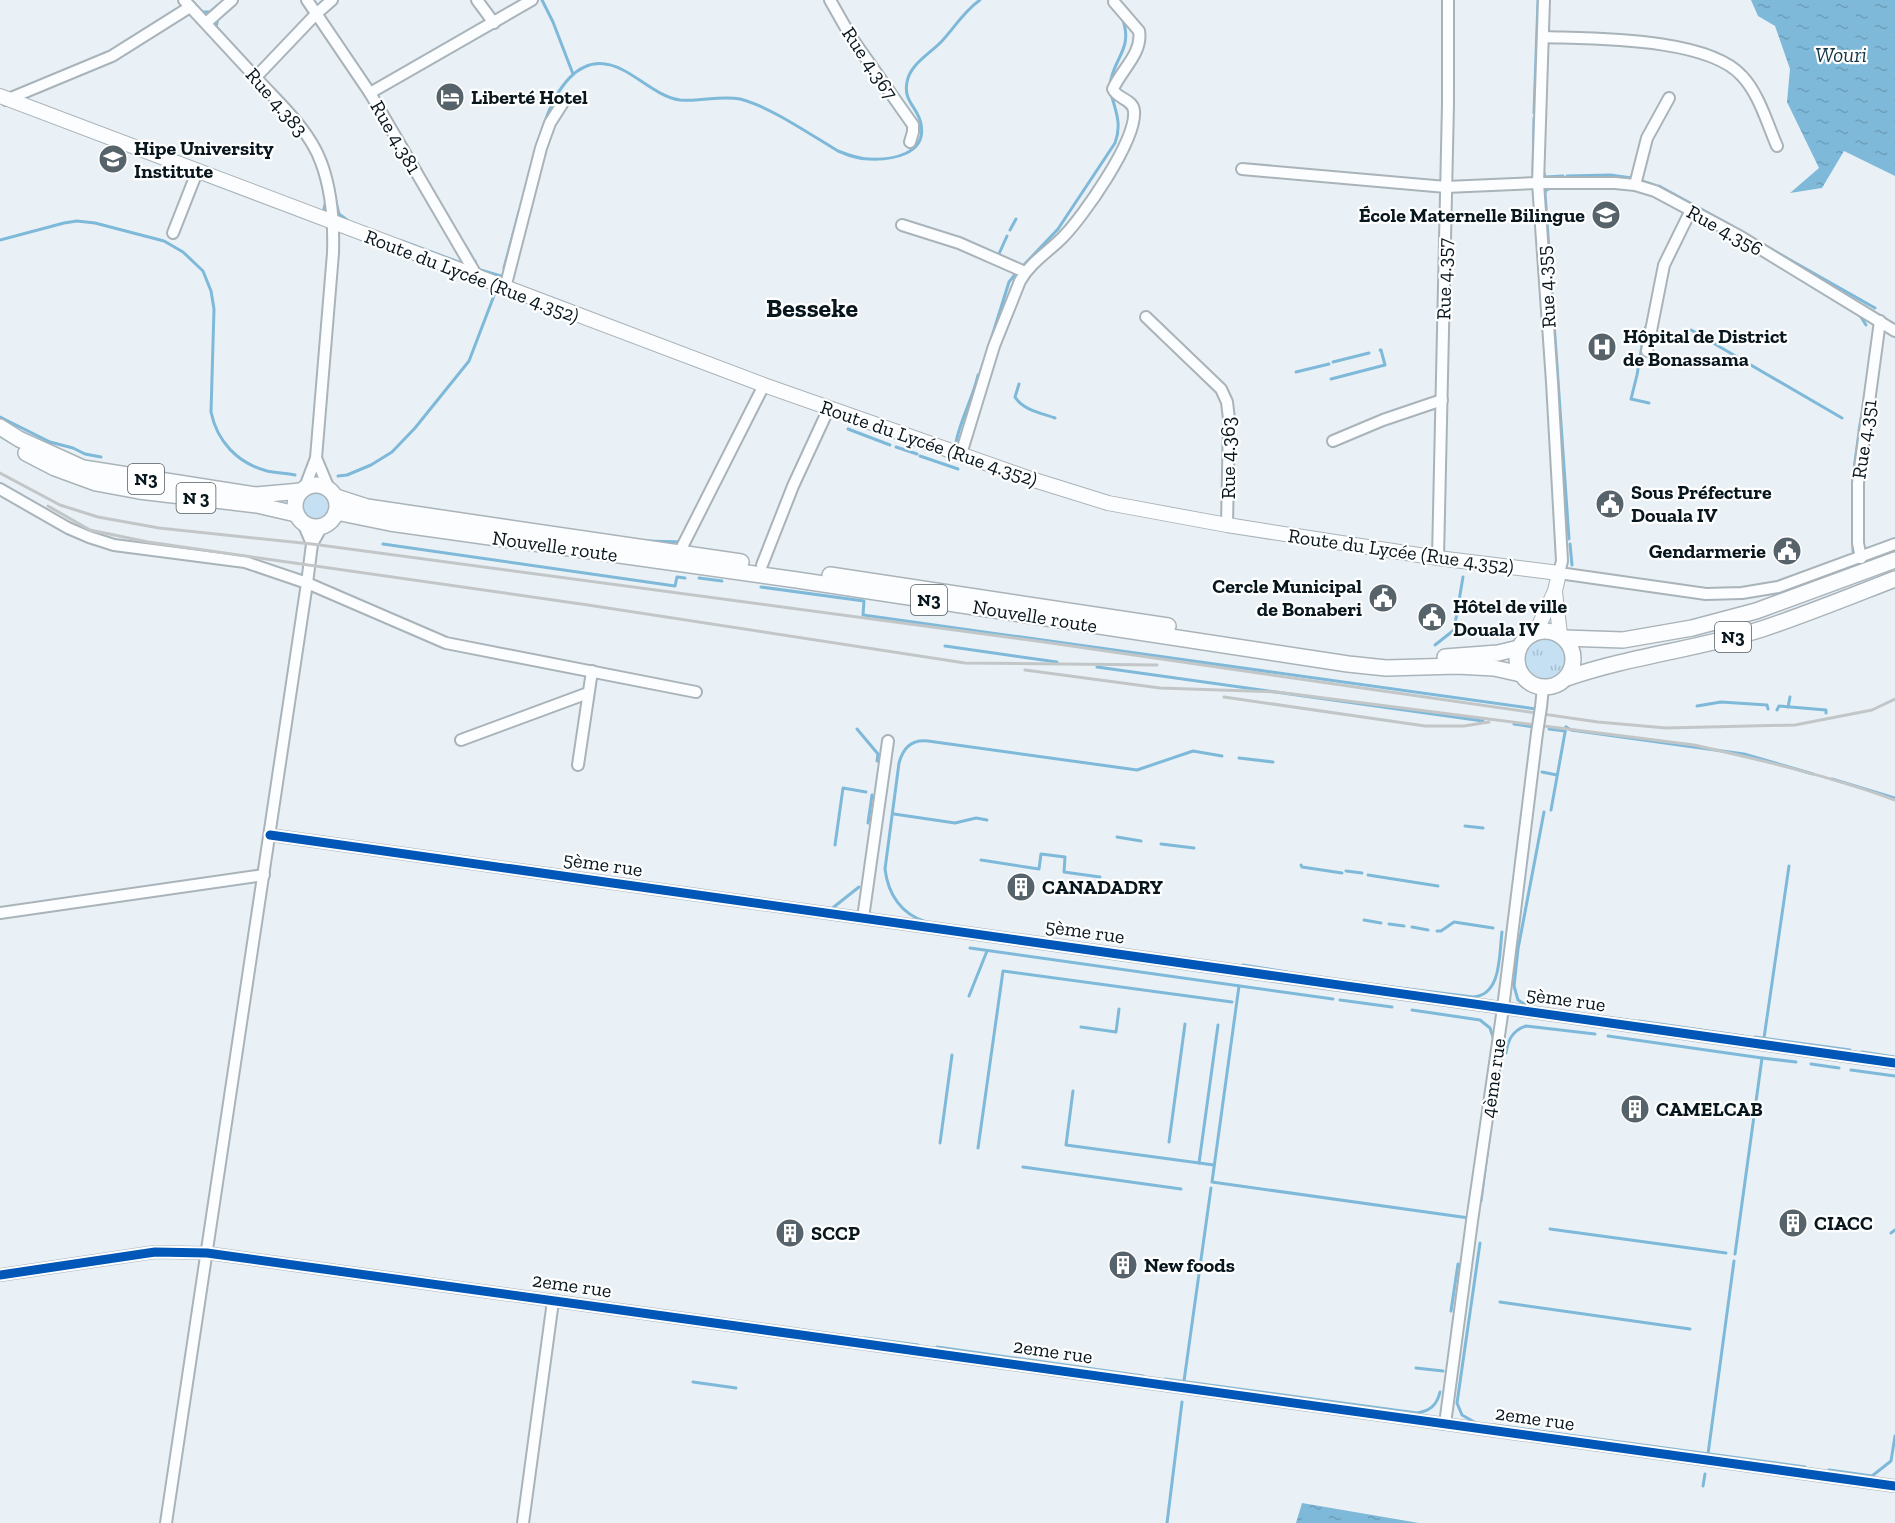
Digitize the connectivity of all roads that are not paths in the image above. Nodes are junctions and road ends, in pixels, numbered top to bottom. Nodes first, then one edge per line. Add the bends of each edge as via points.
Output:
1 (232, 0) edge
2 (307, 0) edge
3 (332, 0) edge
4 (477, 0) edge
5 (532, 0) edge
6 (830, 0) edge
7 (1448, 0) edge
8 (1544, 0) edge
9 (1114, 2) dead end
10 (187, 3) edge
11 (316, 14) junction
12 (206, 23) junction
13 (494, 23) junction
14 (1543, 37) junction
15 (256, 77) junction
16 (370, 93) junction
17 (1669, 98) dead end
18 (2, 100) edge
19 (564, 101) dead end
20 (910, 142) dead end
21 (1777, 146) dead end
22 (1242, 169) dead end
23 (197, 172) junction
24 (1538, 183) junction
25 (1635, 185) junction
26 (1446, 187) junction
27 (1691, 210) junction
28 (334, 224) junction
29 (902, 225) dead end
30 (173, 233) dead end
31 (1025, 272) junction
32 (478, 278) junction
33 (505, 288) junction
34 (1146, 317) dead end
35 (1880, 321) junction
36 (1895, 331) edge
37 (1647, 351) dead end
38 (764, 385) junction
39 (1442, 400) junction
40 (829, 408) junction
41 (0, 428) edge
42 (0, 439) edge
43 (1333, 441) dead end
44 (961, 454) junction
45 (316, 458) junction
46 (0, 489) edge
47 (303, 489) junction
48 (334, 499) junction
49 (299, 519) junction
50 (1227, 525) junction
51 (322, 526) junction
52 (312, 544) junction
53 (1895, 544) edge
54 (679, 553) junction
55 (1438, 558) junction
56 (1862, 558) junction
57 (1895, 560) edge
58 (762, 565) junction
59 (1559, 573) junction
60 (798, 575) junction
61 (1895, 579) edge
62 (307, 583) junction
63 (1555, 591) junction
64 (1536, 632) junction
65 (1562, 636) junction
66 (1519, 648) junction
67 (592, 671) junction
68 (1521, 675) junction
69 (1567, 678) junction
70 (1543, 687) junction
71 (696, 692) dead end
72 (588, 693) junction
73 (461, 740) dead end
74 (888, 741) dead end
75 (578, 765) dead end
76 (270, 835) junction
77 (264, 875) junction
78 (0, 913) edge
79 (863, 918) junction
80 (1503, 1008) junction
81 (1895, 1063) edge
82 (207, 1253) junction
83 (0, 1275) edge
84 (553, 1301) junction
85 (1445, 1424) junction
86 (1895, 1486) edge
87 (166, 1523) edge
88 (523, 1523) edge

1 - 12 street
2 - 11 street, Rue 4.381
3 - 11 street
4 - 13 street
5 - 13 street
6 - 20 street, Rue 4.367 via 913,125
7 - 26 street, Rue 4.357
8 - 14 street, Rue 4.355
9 - 31 street via 1140,37 1133,57 1113,89 1133,107 1129,138 1070,229
10 - 12 street, Rue 4.383
10 - 18 street via 112,56
11 - 15 street
11 - 16 street, Rue 4.381
12 - 15 street, Rue 4.383
13 - 16 street
14 - 21 street via 1658,44 1717,59 1731,66 1752,90
14 - 24 street, Rue 4.355
15 - 28 street, Rue 4.383 via 314,146 327,182
16 - 32 street, Rue 4.381
17 - 25 street via 1647,138
18 - 23 main road, Route du Lycée (Rue 4.352)
19 - 33 street via 541,148
22 - 26 street, Rue 4.356
23 - 28 main road, Route du Lycée (Rue 4.352)
23 - 30 street
24 - 25 street, Rue 4.356
24 - 26 street, Rue 4.356
24 - 59 street, Rue 4.355 via 1562,549
25 - 27 street, Rue 4.356
26 - 39 street, Rue 4.357
27 - 35 street, Rue 4.356
27 - 37 street via 1664,265
28 - 32 main road, Route du Lycée (Rue 4.352)
28 - 45 street, Rue 4.383
29 - 31 street via 959,243
31 - 44 street via 994,346
32 - 33 main road, Route du Lycée (Rue 4.352)
33 - 38 main road, Route du Lycée (Rue 4.352)
34 - 50 street, Rue 4.363 via 1221,389 1227,402
35 - 36 street, Rue 4.356
35 - 56 street, Rue 4.351 via 1858,483 1858,543
38 - 40 main road, Route du Lycée (Rue 4.352)
38 - 54 street
39 - 43 street
39 - 55 street, Rue 4.357
40 - 44 main road, Route du Lycée (Rue 4.352)
40 - 58 street
41 - 47 highway, N3 via 83,468 256,495
42 - 49 highway, N 3 via 55,468 96,483 257,505
44 - 50 main road, Route du Lycée (Rue 4.352) via 1108,503
45 - 47 street
45 - 48 street
46 - 62 street via 68,528 114,545 245,562
47 - 48 highway via 320,485
47 - 49 highway via 294,504
48 - 51 highway via 331,521
48 - 54 highway, Nouvelle route
48 - 60 highway, Nouvelle route / N3 via 413,526
49 - 51 highway via 312,527
49 - 52 street
50 - 55 main road, Route du Lycée (Rue 4.352)
51 - 52 street
52 - 62 street
53 - 56 street, Route du Lycée (Rue 4.352)
54 - 58 highway, Nouvelle route
55 - 59 main road, Route du Lycée (Rue 4.352)
56 - 59 street, Route du Lycée (Rue 4.352) via 1778,587 1742,593 1706,594
57 - 65 highway via 1756,610 1692,628 1623,640
58 - 60 highway, Nouvelle route
59 - 63 main road
60 - 66 highway, Nouvelle route via 978,596 1386,658 1498,653
60 - 68 highway, Nouvelle route / N3 via 1348,664 1494,668
61 - 69 highway, N3 via 1762,629
62 - 67 street via 446,643
62 - 76 street
63 - 64 main road
63 - 65 main road
64 - 65 highway
64 - 66 highway
65 - 69 highway via 1574,657
66 - 68 highway via 1517,662
67 - 71 street
67 - 72 street
68 - 70 highway, N3 via 1531,684
69 - 70 highway, N3
70 - 80 street, 4ème rue, bridge
72 - 73 street
72 - 75 street
74 - 79 street
76 - 77 street
76 - 79 street, 5ème rue
77 - 78 street
77 - 82 street
79 - 80 street, 5ème rue
80 - 81 street, 5ème rue
80 - 85 street, 4ème rue
82 - 83 street, 2eme rue via 155,1252
82 - 84 street, 2eme rue
82 - 87 street
84 - 85 street, 2eme rue
84 - 88 street
85 - 86 street, 2eme rue

